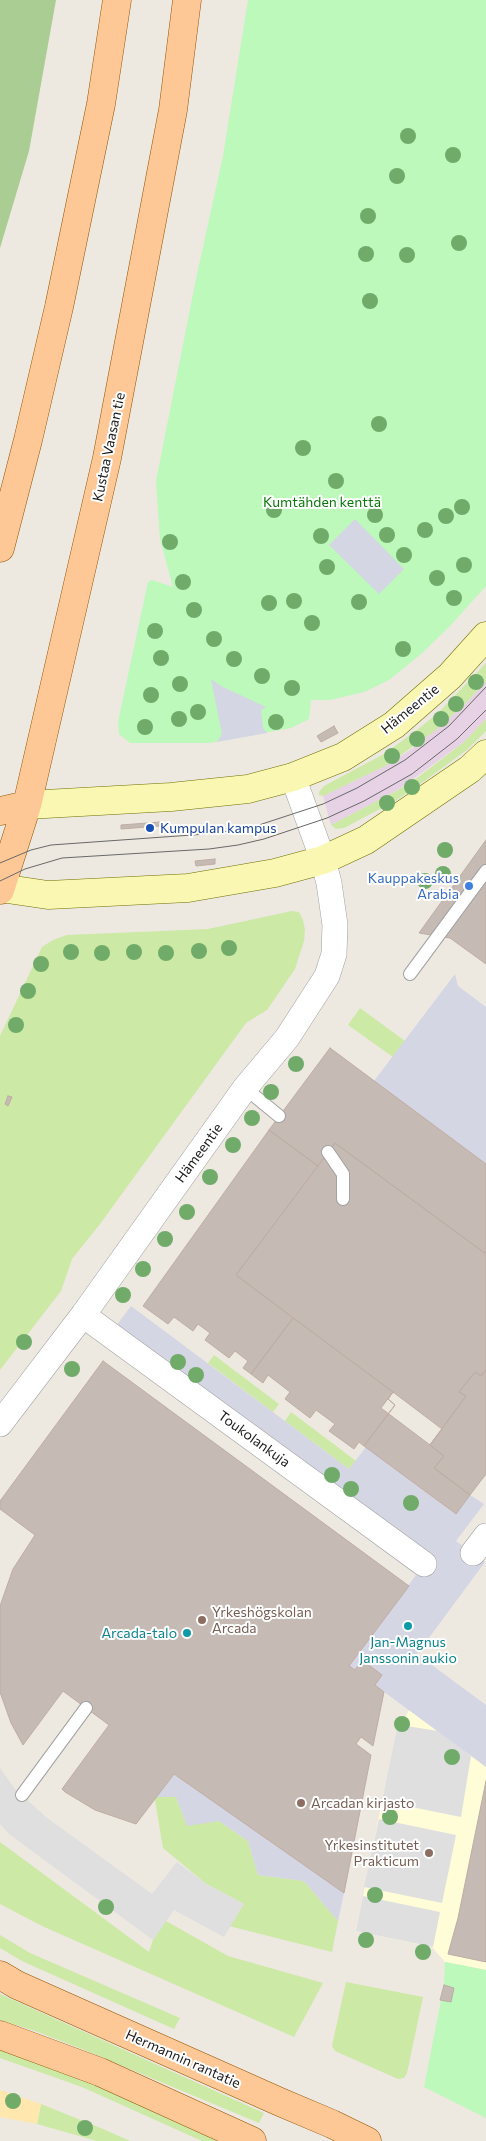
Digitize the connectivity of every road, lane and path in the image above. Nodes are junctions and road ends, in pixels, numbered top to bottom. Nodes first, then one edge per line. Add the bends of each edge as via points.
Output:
1 (117, 0) edge
2 (188, 0) edge
3 (0, 548) edge
4 (486, 636) edge
5 (486, 754) edge
6 (293, 777) junction
7 (27, 805) junction
8 (0, 811) edge
9 (323, 860) junction
10 (486, 871) edge
11 (0, 888) edge
12 (410, 974) dead end
13 (245, 1088) junction
14 (279, 1116) dead end
15 (328, 1152) dead end
16 (343, 1199) dead end
17 (83, 1315) junction
18 (0, 1424) edge
19 (424, 1564) dead end
20 (86, 1708) dead end
21 (22, 1795) dead end
22 (0, 1975) edge
23 (0, 2035) edge
24 (252, 2141) edge
25 (367, 2141) edge

1 - 3 main road via 101,104 59,307
2 - 7 main road, Kustaa Vaasan tie via 172,110 107,458
4 - 6 main road, Hämeentie via 450,676 394,725 342,757
5 - 9 main road via 470,769 366,840
6 - 7 main road, Hämeentie via 248,789
6 - 9 street, Hämeentie
7 - 8 main road
7 - 11 main road, Kustaa Vaasan tie
9 - 11 main road via 275,873 188,888 48,895
9 - 13 street, Hämeentie via 335,925 334,954 327,976 287,1038
10 - 12 lane
13 - 14 lane
13 - 17 street, Hämeentie
15 - 16 lane via 343,1174
17 - 18 street, Hämeentie
17 - 19 street, Toukolankuja
20 - 21 lane
22 - 25 main road, Hermannin rantatie
23 - 24 main road via 100,2072

